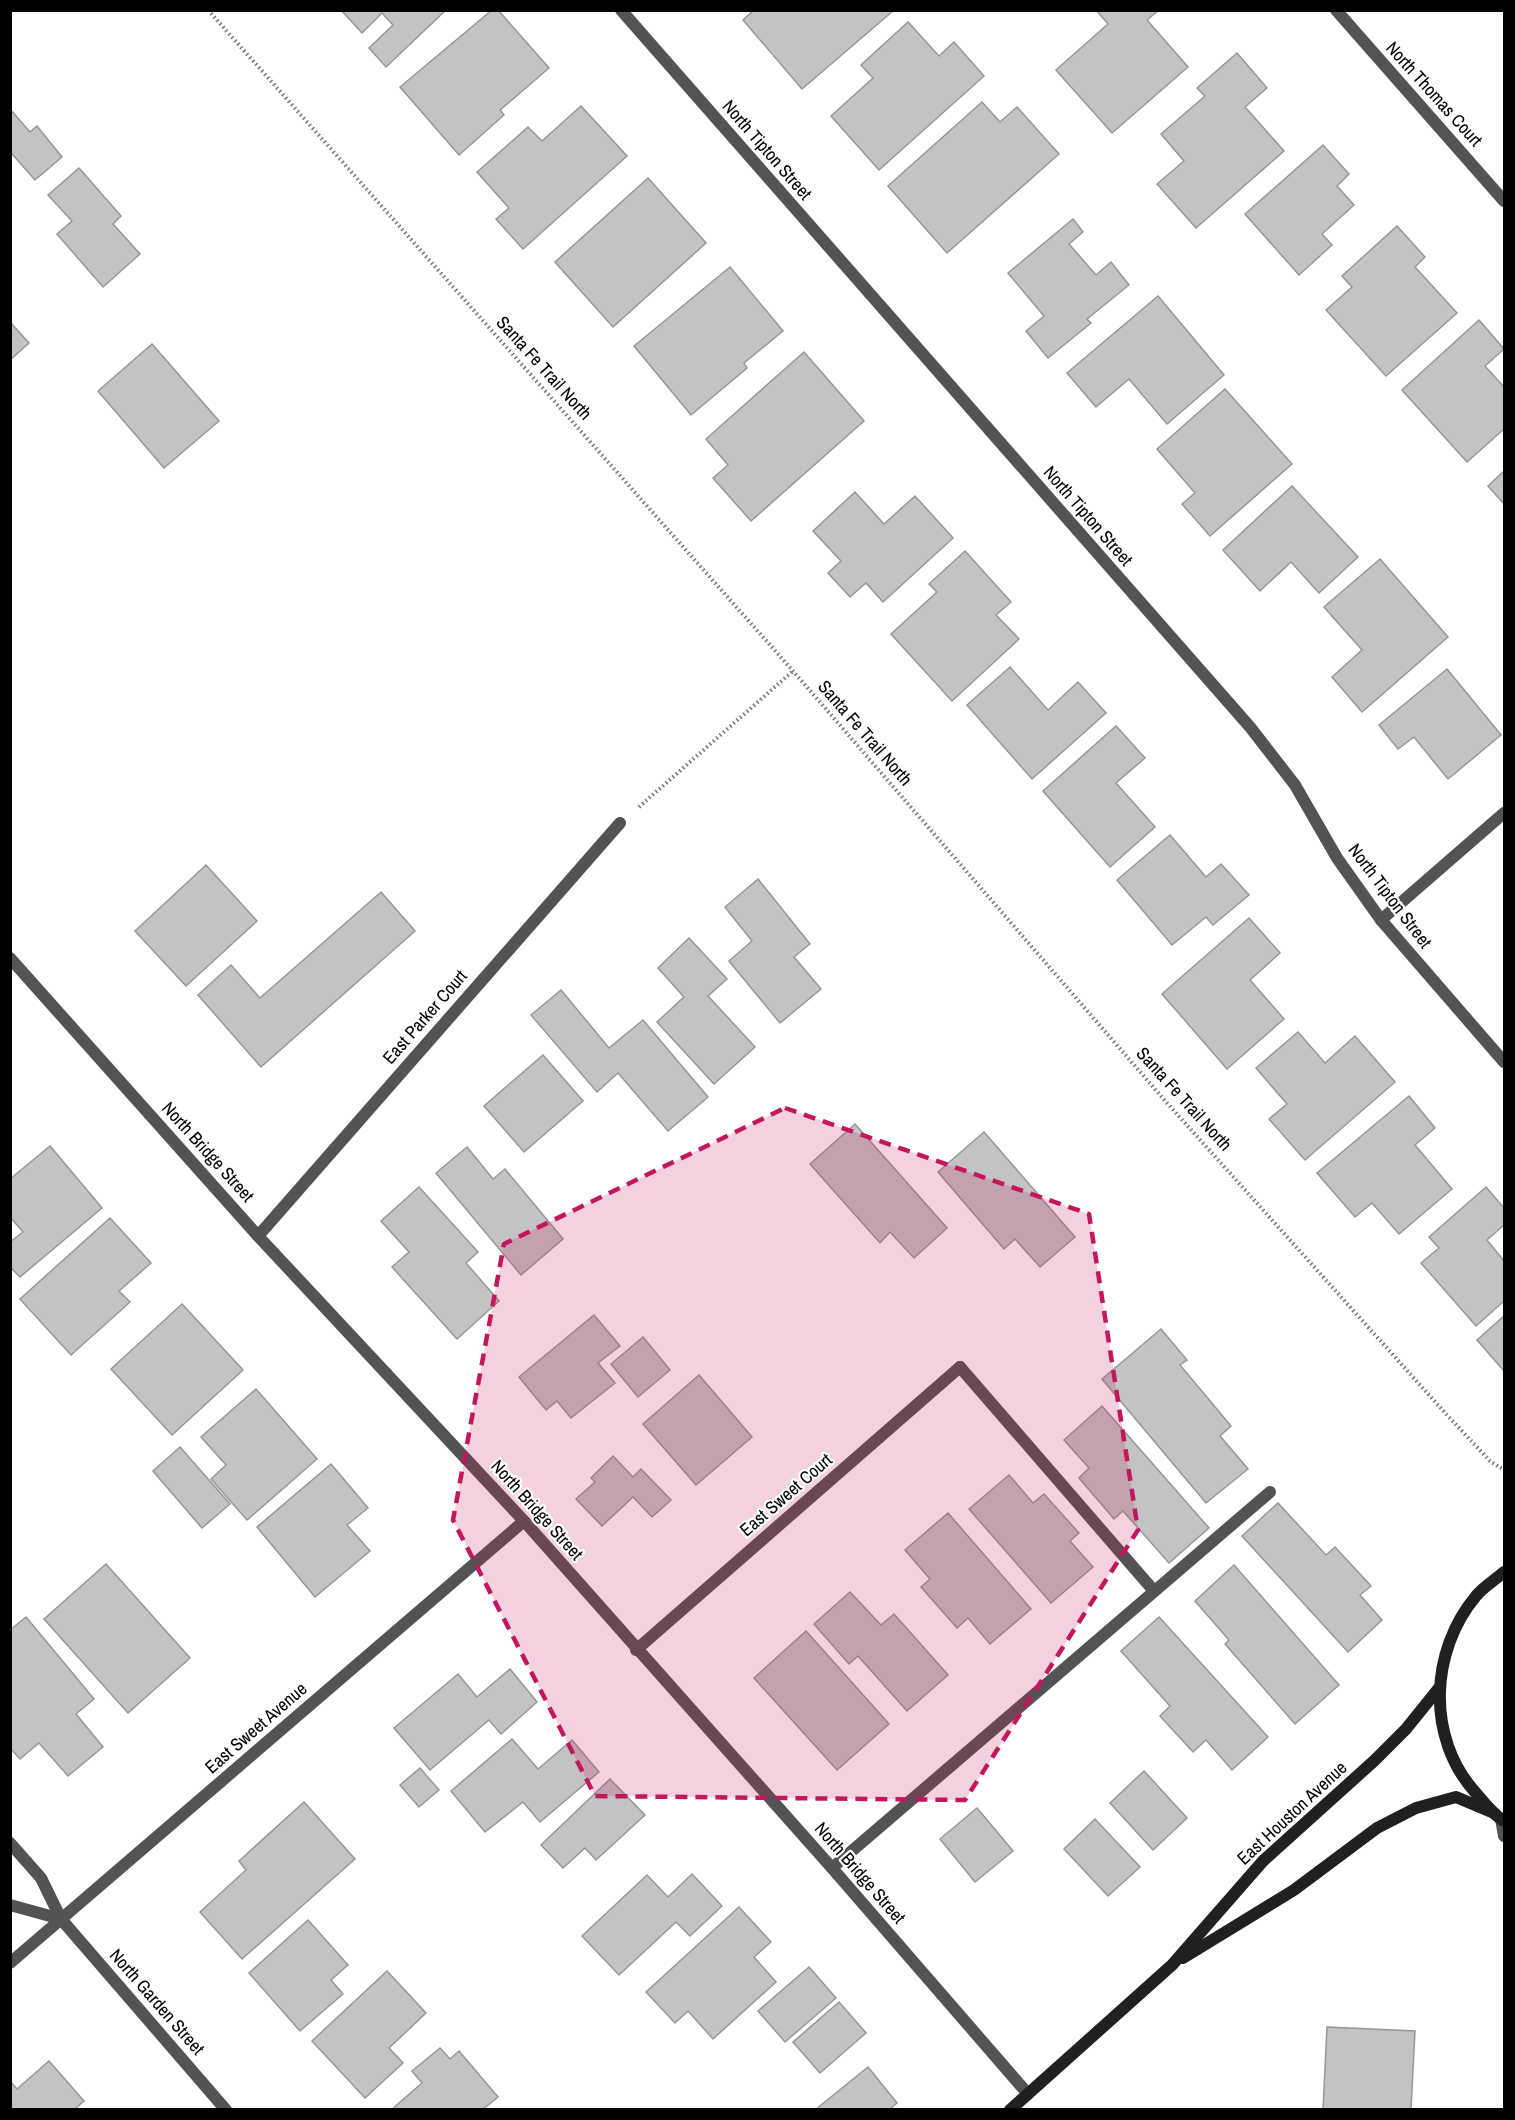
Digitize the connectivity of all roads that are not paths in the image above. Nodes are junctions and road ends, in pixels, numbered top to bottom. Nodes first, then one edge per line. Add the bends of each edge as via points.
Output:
1 (621, 10) edge
2 (1336, 10) edge
3 (1504, 201) edge
4 (1504, 813) edge
5 (620, 823) road end
6 (1381, 920) junction
7 (10, 958) edge
8 (1504, 1062) edge
9 (258, 1236) junction
10 (1270, 1492) dead end
11 (524, 1521) junction
12 (1504, 1572) edge
13 (1154, 1591) junction
14 (636, 1650) junction
15 (1439, 1688) junction
16 (1500, 1818) edge
17 (1504, 1836) edge
18 (10, 1843) edge
19 (832, 1868) junction
20 (10, 1905) edge
21 (61, 1919) junction
22 (10, 1963) edge
23 (1172, 1965) junction
24 (1028, 2094) junction
25 (226, 2109) edge
26 (1010, 2109) edge

1 - 6 street, North Tipton Street via 1250,727 1295,785 1337,858
2 - 3 street, North Thomas Court
4 - 6 street
5 - 9 street, East Parker Court
6 - 8 street, North Tipton Street
7 - 9 street, North Bridge Street
9 - 11 street, North Bridge Street
10 - 13 street
11 - 14 street, North Bridge Street
11 - 21 street, East Sweet Avenue
12 - 15 main road via 1476,1595 1450,1638
13 - 14 street, East Sweet Court via 960,1367
13 - 19 street
14 - 19 street, North Bridge Street
15 - 16 main road via 1443,1735 1462,1778
15 - 23 main road, East Houston Avenue via 1375,1760 1263,1861
16 - 17 street
16 - 23 main road, East Houston Avenue via 1456,1797 1416,1808 1377,1828 1294,1890
18 - 21 street, North Garden Street via 41,1878
19 - 24 street, North Bridge Street
20 - 21 street
21 - 22 street, East Sweet Avenue
21 - 25 street, North Garden Street
23 - 24 main road, East Houston Avenue
24 - 26 main road, East Houston Avenue

